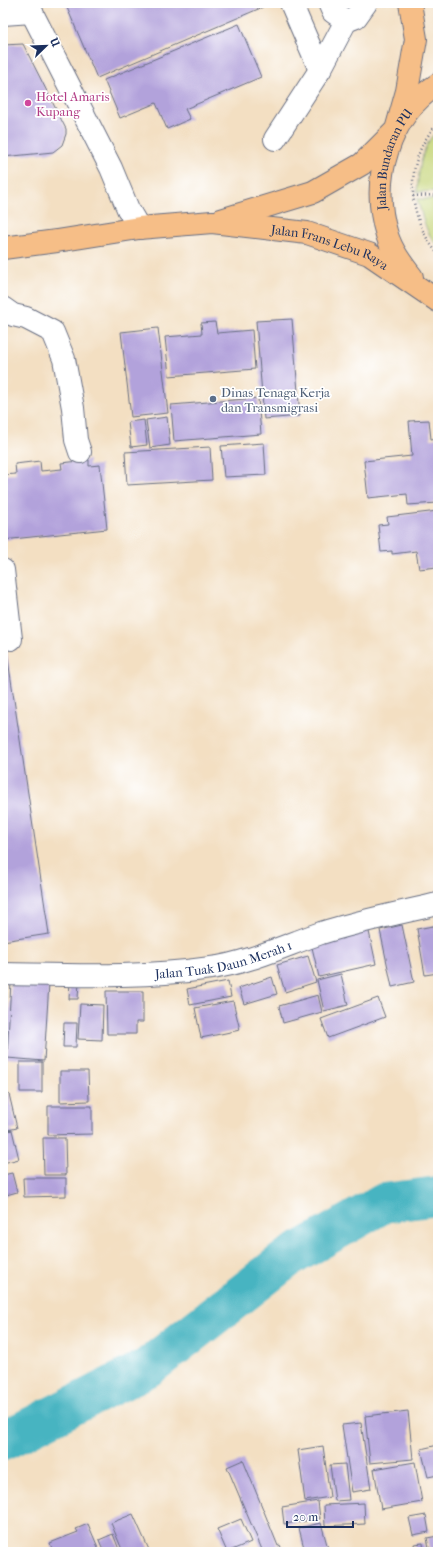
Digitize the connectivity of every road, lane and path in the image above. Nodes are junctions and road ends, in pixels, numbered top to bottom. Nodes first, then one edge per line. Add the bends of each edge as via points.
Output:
1 (291, 3) edge
2 (329, 3) edge
3 (366, 3) edge
4 (410, 3) edge
5 (30, 7) edge
6 (3, 14) edge
7 (346, 21) junction
8 (320, 70) junction
9 (438, 84) edge
10 (438, 122) edge
11 (396, 130) junction
12 (275, 139) dead end
13 (438, 195) edge
14 (413, 196) junction
15 (212, 222) junction
16 (139, 228) junction
17 (3, 248) edge
18 (438, 254) edge
19 (438, 300) edge
20 (3, 308) edge
21 (80, 452) dead end
22 (3, 570) edge
23 (11, 639) dead end
24 (438, 904) edge
25 (3, 974) edge

1 - 8 street
2 - 7 street via 333,12
3 - 7 street via 356,17
4 - 11 main road via 416,39 407,91
5 - 6 street
5 - 16 street
7 - 8 street
8 - 12 street
9 - 11 main road, Jalan Bundaran PU via 411,108
10 - 14 path via 421,147 414,171
11 - 15 main road, Jalan Frans Lebu Raya via 362,164 313,192
11 - 19 main road, Jalan Bundaran PU via 385,156 380,182 381,210 388,236 399,261 416,282
13 - 14 path
14 - 18 path via 422,230
15 - 16 main road, Jalan Frans Lebu Raya
15 - 19 main road, Jalan Frans Lebu Raya via 307,233 369,254
16 - 17 main road, Jalan Frans Lebu Raya
20 - 21 street via 53,332 64,359
22 - 23 street
24 - 25 street, Jalan Tuak Daun Merah 1 via 367,920 213,968 144,975

